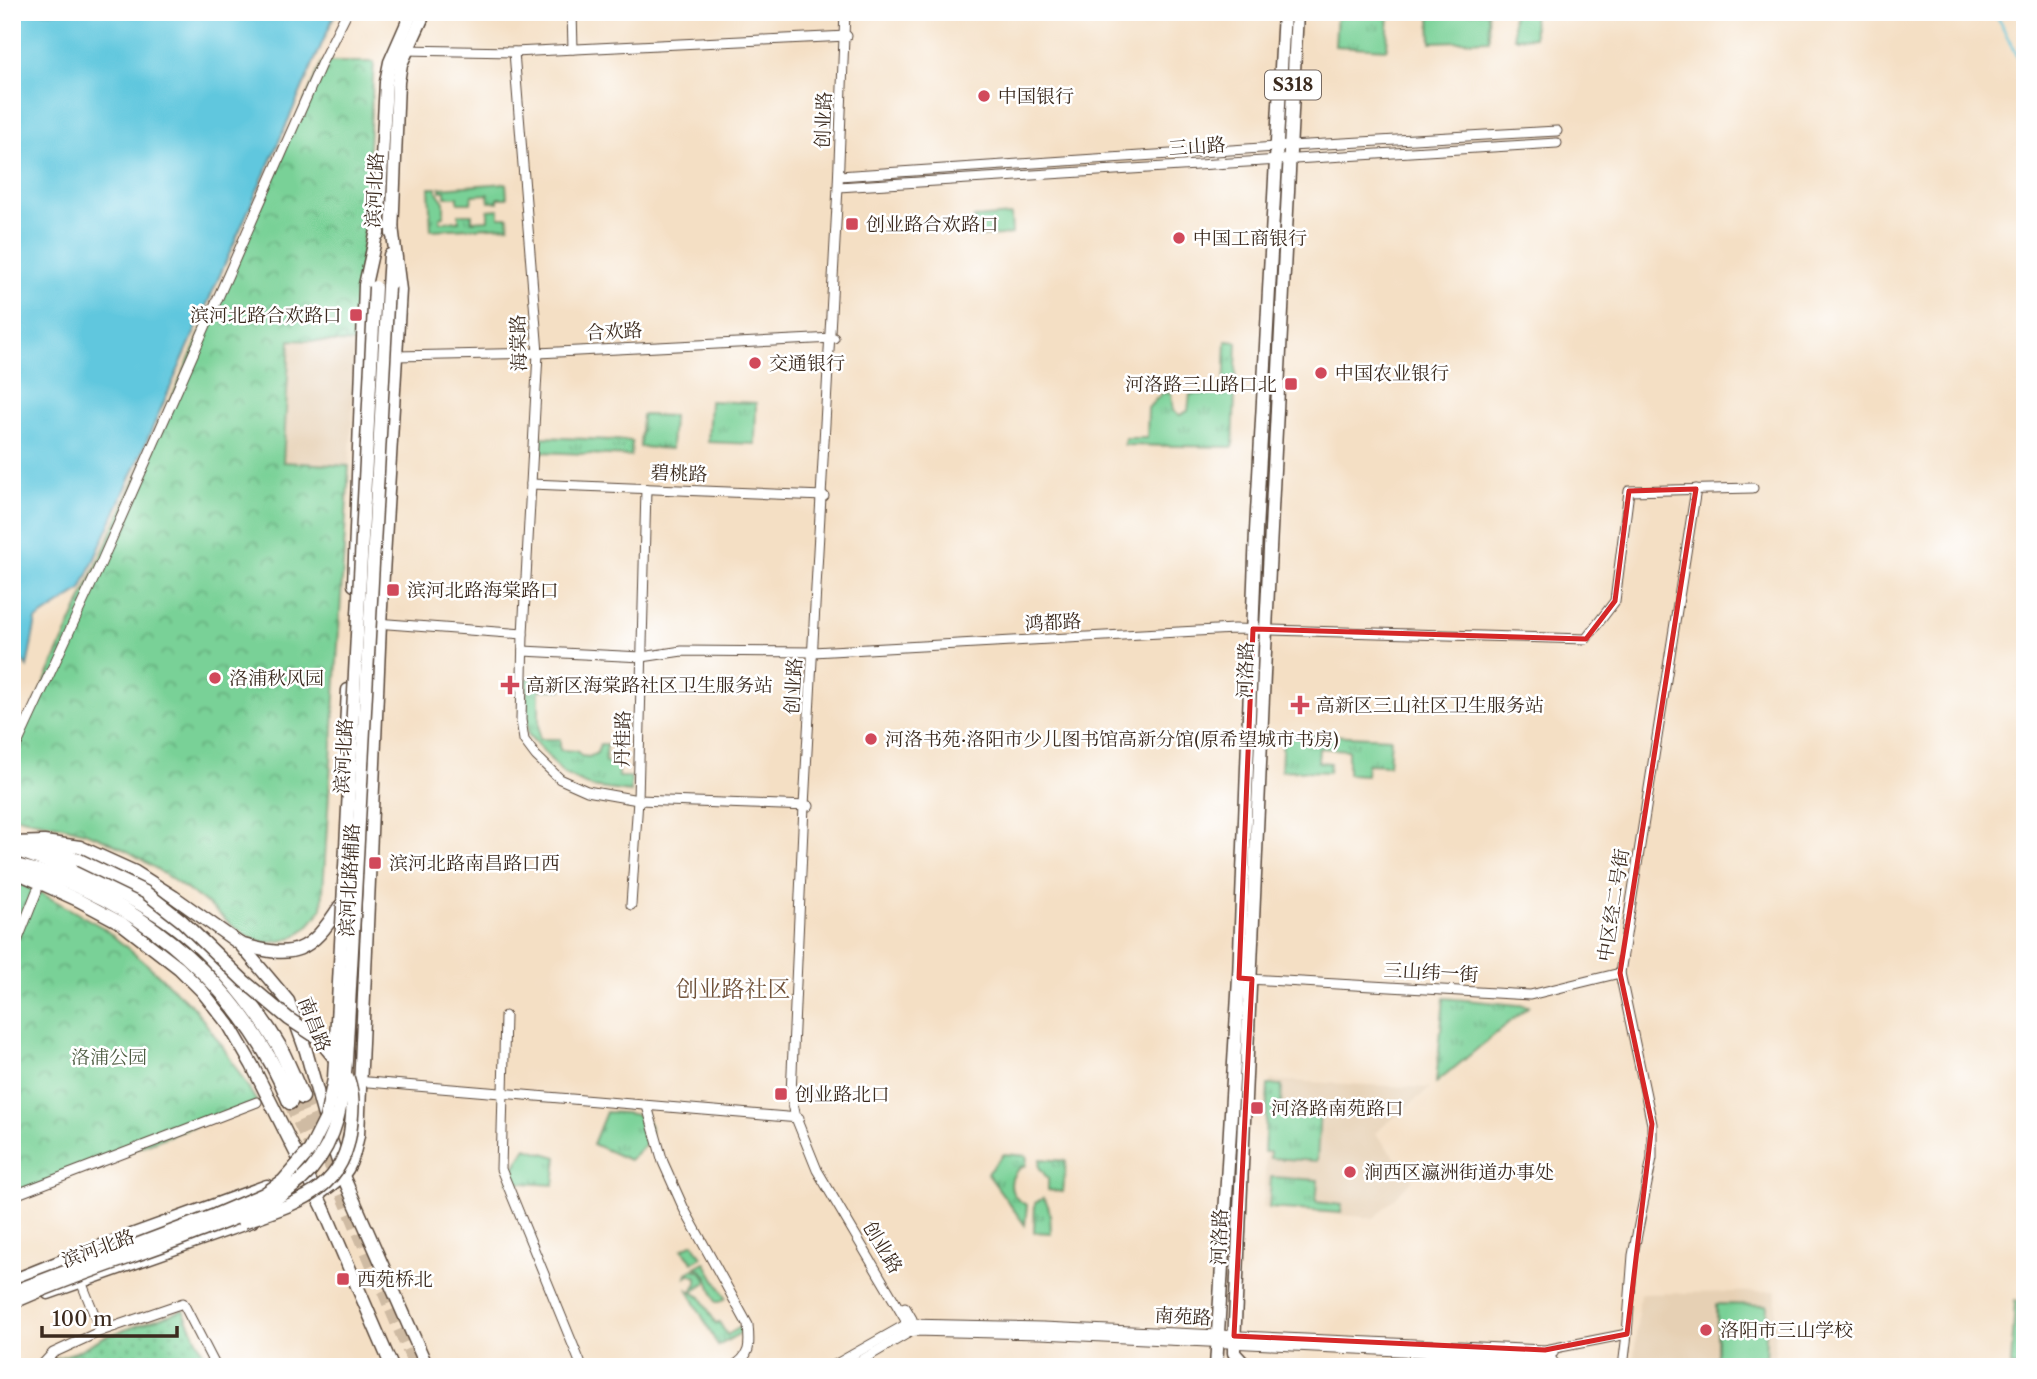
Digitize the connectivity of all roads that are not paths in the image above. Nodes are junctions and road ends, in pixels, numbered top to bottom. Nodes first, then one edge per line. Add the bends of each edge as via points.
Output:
1 (347, 12) edge
2 (412, 12) edge
3 (425, 12) edge
4 (572, 12) edge
5 (847, 12) edge
6 (1284, 12) edge
7 (1297, 12) edge
8 (846, 36) junction
9 (573, 49) junction
10 (401, 50) junction
11 (514, 52) junction
12 (1557, 131) dead end
13 (1557, 143) dead end
14 (1290, 152) junction
15 (1275, 153) junction
16 (841, 176) junction
17 (841, 187) junction
18 (378, 226) junction
19 (392, 226) junction
20 (381, 287) junction
21 (832, 338) junction
22 (538, 353) junction
23 (396, 356) junction
24 (531, 484) junction
25 (1753, 488) dead end
26 (646, 489) junction
27 (1696, 489) junction
28 (823, 496) junction
29 (352, 621) junction
30 (380, 624) junction
31 (1259, 629) junction
32 (523, 634) junction
33 (523, 651) junction
34 (815, 652) junction
35 (642, 657) junction
36 (12, 755) edge
37 (638, 800) junction
38 (807, 806) junction
39 (12, 845) edge
40 (12, 867) edge
41 (37, 891) dead end
42 (340, 905) junction
43 (631, 905) dead end
44 (240, 944) junction
45 (12, 954) edge
46 (1619, 973) junction
47 (1245, 978) junction
48 (505, 1016) dead end
49 (341, 1079) junction
50 (360, 1081) junction
51 (503, 1094) junction
52 (257, 1102) dead end
53 (648, 1106) junction
54 (799, 1118) junction
55 (329, 1134) junction
56 (303, 1169) junction
57 (343, 1176) junction
58 (316, 1195) junction
59 (12, 1196) edge
60 (75, 1268) dead end
61 (12, 1281) edge
62 (81, 1282) junction
63 (12, 1292) edge
64 (28, 1296) junction
65 (12, 1306) edge
66 (910, 1328) junction
67 (101, 1331) junction
68 (1627, 1336) junction
69 (1218, 1339) junction
70 (1234, 1344) junction
71 (1545, 1357) edge
72 (745, 1364) edge
73 (40, 1367) edge
74 (216, 1367) edge
75 (393, 1367) edge
76 (427, 1367) edge
77 (582, 1367) edge
78 (732, 1367) edge
79 (831, 1367) edge
80 (850, 1367) edge
81 (1216, 1367) edge
82 (1233, 1367) edge
83 (1247, 1367) edge
84 (1557, 1367) edge
85 (1623, 1367) edge

1 - 36 street
2 - 10 main road, 滨河北路
3 - 10 main road, 滨河北路
4 - 9 street
5 - 8 street, 创业路
6 - 15 main road, 河洛路 / S318
7 - 14 main road, 河洛路 / S318
8 - 9 street
8 - 16 street, 创业路
9 - 11 street
10 - 11 street
10 - 18 main road, 滨河北路 via 390,62 386,82
10 - 19 main road, 滨河北路
11 - 22 street, 海棠路
12 - 14 street, 三山路
13 - 14 street, 三山路
14 - 15 street, 三山路
14 - 31 main road, 河洛路 / S318
15 - 16 street, 三山路
15 - 17 street, 三山路
15 - 31 main road, 河洛路 / S318 via 1256,531
16 - 17 street, 创业路
17 - 21 street, 创业路
18 - 20 main road, 滨河北路
18 - 29 main road, 滨河北路辅路 via 365,285
19 - 20 main road, 滨河北路
19 - 23 main road, 滨河北路辅路 via 400,290
20 - 63 main road, 滨河北路, bridge via 334,1079 326,1118 310,1150 283,1181 264,1194
20 - 64 main road, 滨河北路, bridge via 346,1060 339,1117 328,1145 311,1169 272,1201
21 - 22 street, 合欢路
21 - 28 street, 创业路
22 - 23 street, 合欢路
22 - 24 street, 海棠路
23 - 30 main road, 滨河北路辅路
24 - 26 street, 碧桃路
24 - 32 street, 海棠路
25 - 27 street
26 - 28 street, 碧桃路
26 - 35 street, 丹桂路
27 - 31 street, 鸿都路 via 1629,491 1615,601 1586,639
27 - 46 street, 中区经二号街
28 - 34 street, 创业路
29 - 30 street
29 - 42 main road, 滨河北路辅路
30 - 32 street
30 - 50 main road, 滨河北路辅路
31 - 34 street, 鸿都路
31 - 47 main road, 河洛路 / S318
32 - 33 street, 海棠路
33 - 35 street, 鸿都路
33 - 37 street, 海棠路 via 524,740 560,779 587,791
34 - 35 street, 鸿都路 via 682,651
34 - 38 street, 创业路
35 - 37 street, 丹桂路
37 - 38 street, 海棠路
37 - 43 street, 丹桂路
38 - 54 street, 创业路 via 791,1094
39 - 40 highway via 125,895 187,936 255,1009 281,1050 296,1099 250,1025 180,952 131,914 96,895 56,877
39 - 44 main road, 南昌路 via 44,842 80,847 135,872
39 - 64 main road, bridge via 79,860 145,892 244,981 318,1038 345,1072 354,1097 350,1141 342,1163 321,1188 302,1201
40 - 56 main road via 121,923 202,991 252,1065
41 - 45 street
42 - 44 main road via 313,942 291,951 275,953
42 - 49 main road, 滨河北路辅路
44 - 55 main road, 南昌路 via 288,1001
46 - 47 street, 三山纬一街 via 1530,995
46 - 68 street, 中区经二号街 via 1652,1124 1652,1158 1633,1255
47 - 69 main road, 河洛路 / S318
47 - 70 main road, 河洛路 / S318
48 - 51 street
49 - 50 street
49 - 55 main road, 滨河北路辅路
50 - 51 street
50 - 57 main road, 滨河北路辅路 via 358,1135 353,1159
51 - 53 street
51 - 77 street via 501,1169
52 - 59 street
53 - 54 street
53 - 72 street via 663,1161 684,1209 748,1325
54 - 66 street, 创业路 via 821,1168 912,1319
55 - 56 main road, 滨河北路辅路
55 - 57 main road, 南昌路
56 - 58 main road
56 - 61 main road, 滨河北路辅路 via 241,1197
57 - 58 main road
57 - 76 main road, 南昌路
58 - 62 main road
58 - 75 main road
60 - 62 street
62 - 65 main road
62 - 67 street
64 - 65 main road, 滨河北路, bridge
66 - 69 street, 南苑路 via 1043,1327
66 - 79 street
66 - 80 street
67 - 73 street via 53,1353
67 - 74 street via 183,1303
68 - 71 street, 南苑路
68 - 85 street, 中区经二号街
69 - 70 street, 南苑路
69 - 81 main road, 河洛路 / S318
70 - 71 street, 南苑路
70 - 82 main road, 河洛路
70 - 83 main road
71 - 84 street
72 - 78 street

